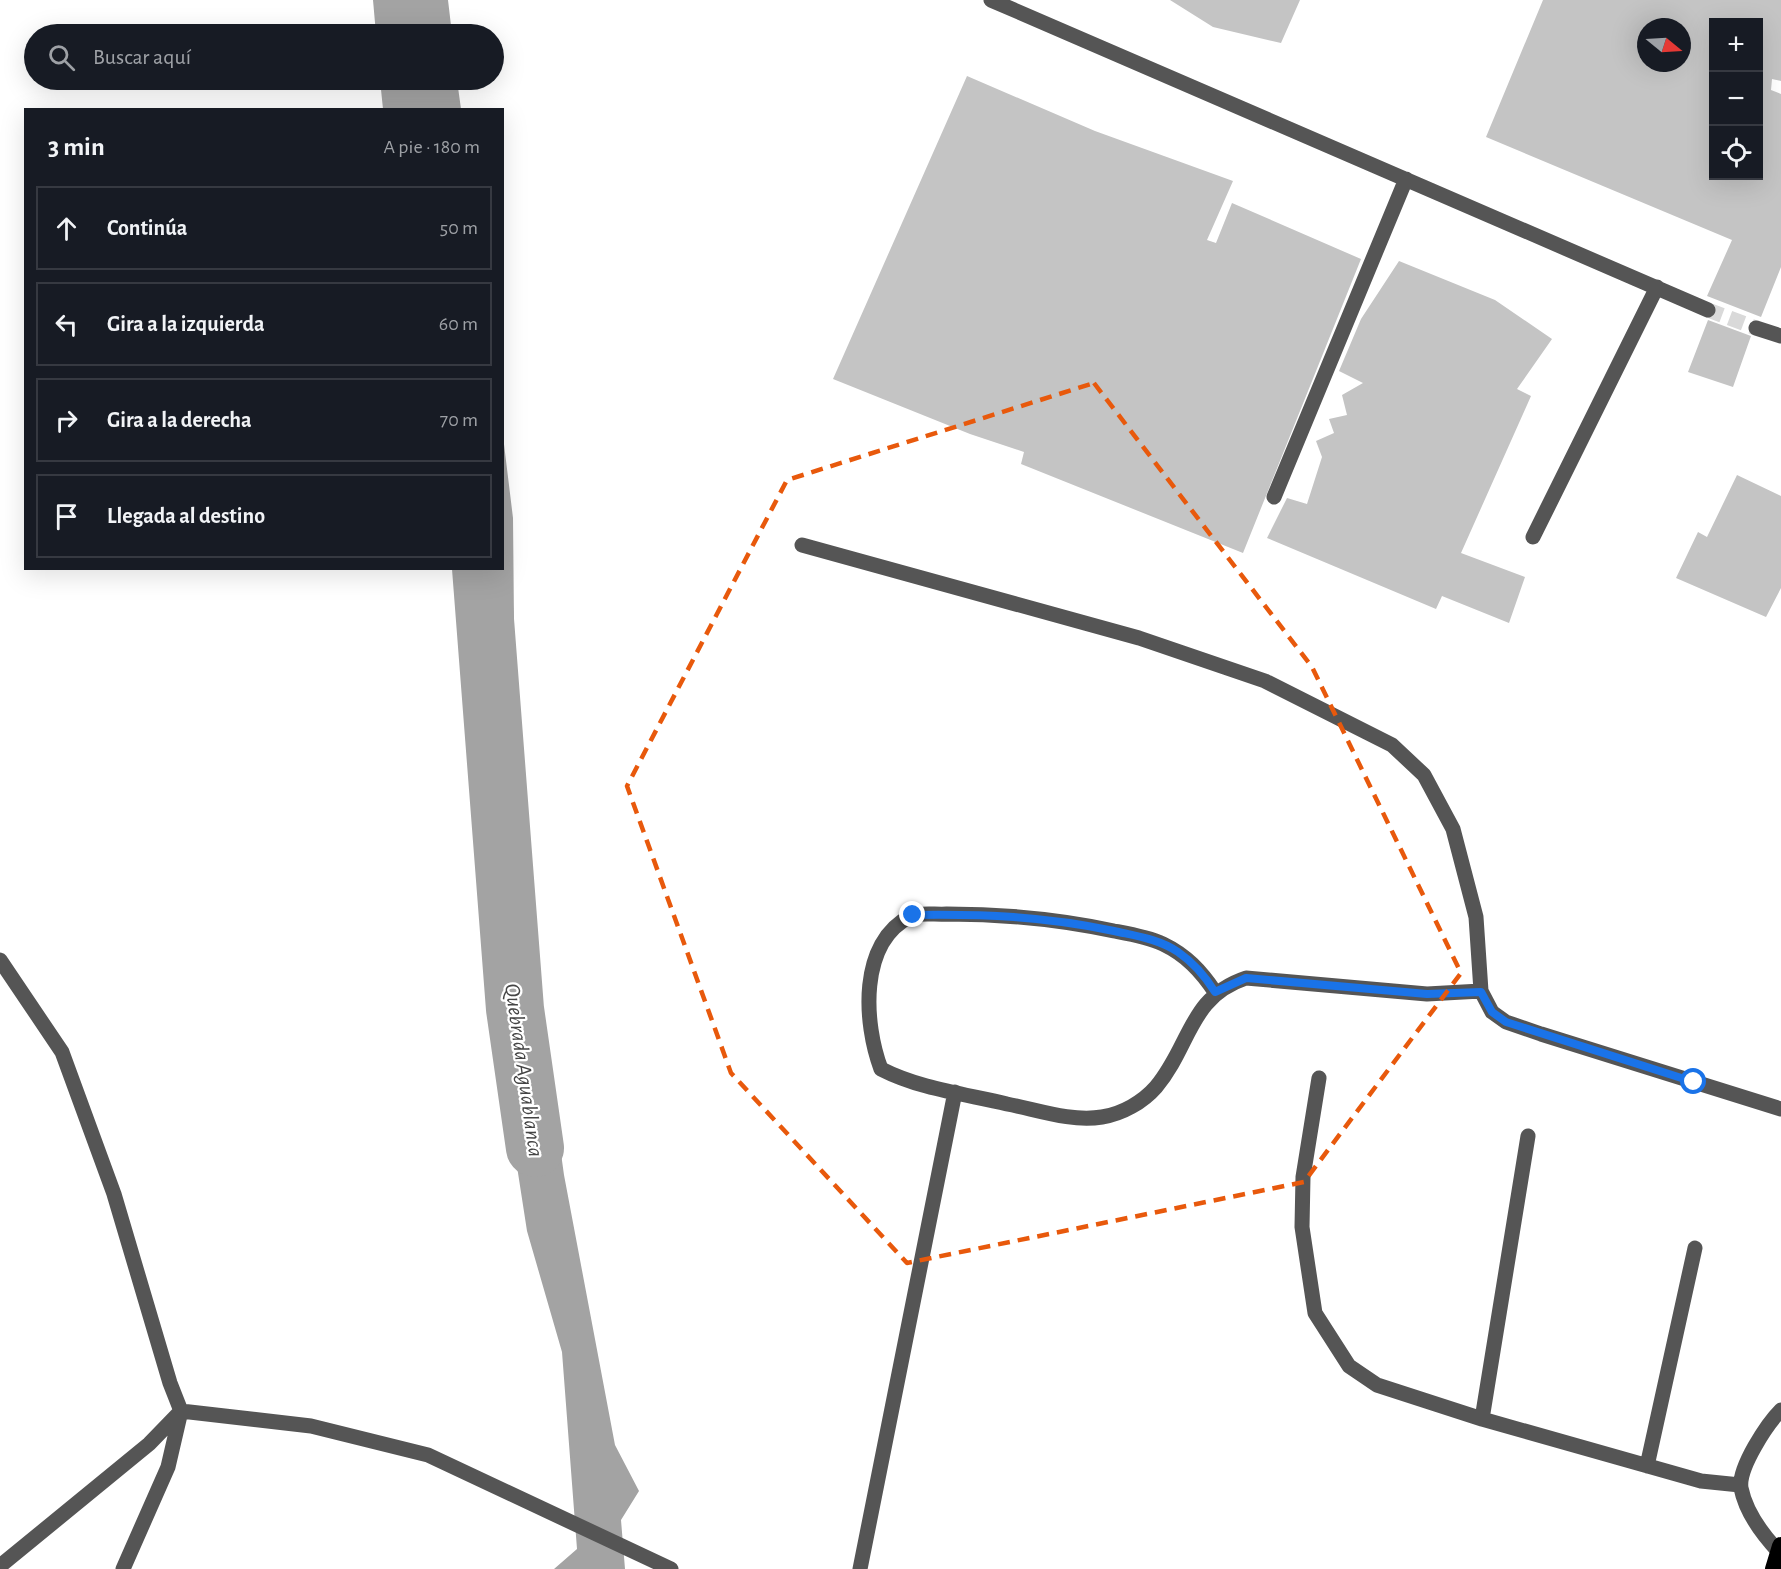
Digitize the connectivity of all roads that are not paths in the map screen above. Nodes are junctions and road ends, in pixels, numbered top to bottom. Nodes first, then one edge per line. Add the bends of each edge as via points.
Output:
1 (992, 0) edge
2 (1406, 179) junction
3 (1657, 287) junction
4 (1708, 310) tunnel mouth
5 (1756, 328) tunnel mouth
6 (1781, 336) edge
7 (1274, 497) dead end
8 (1533, 537) dead end
9 (802, 545) dead end
10 (0, 960) edge
11 (1215, 992) junction
12 (1481, 992) junction
13 (1319, 1078) dead end
14 (955, 1092) junction
15 (1781, 1109) edge
16 (1528, 1136) dead end
17 (1695, 1248) dead end
18 (1781, 1410) edge
19 (181, 1411) junction
20 (1482, 1419) junction
21 (1647, 1466) junction
22 (1740, 1485) junction
23 (1778, 1556) edge
24 (0, 1566) edge
25 (123, 1569) edge
26 (671, 1569) edge
27 (860, 1569) edge

1 - 2 street
2 - 3 street
2 - 7 street
3 - 4 street
3 - 8 street
5 - 6 street
9 - 12 street via 1139,638 1265,681 1392,745 1424,775 1456,839 1476,917
10 - 19 street via 62,1052 114,1194
11 - 12 street via 1246,978 1427,994
11 - 14 street via 1156,1086 1116,1114 1069,1117
11 - 14 street via 1193,963 1177,951 1141,937 1063,920 994,914 913,915 890,935 873,966 870,986 874,1050 881,1069 922,1086
12 - 15 street via 1492,1012 1506,1022
13 - 20 street via 1303,1187 1302,1227 1316,1313 1340,1353 1360,1376
14 - 27 street
16 - 20 street
17 - 21 street
18 - 22 street via 1767,1425 1750,1455
19 - 24 street via 112,1476
19 - 25 street via 168,1467
19 - 26 street via 311,1426 428,1455
20 - 21 street
21 - 22 street via 1701,1481
22 - 23 street via 1748,1509

